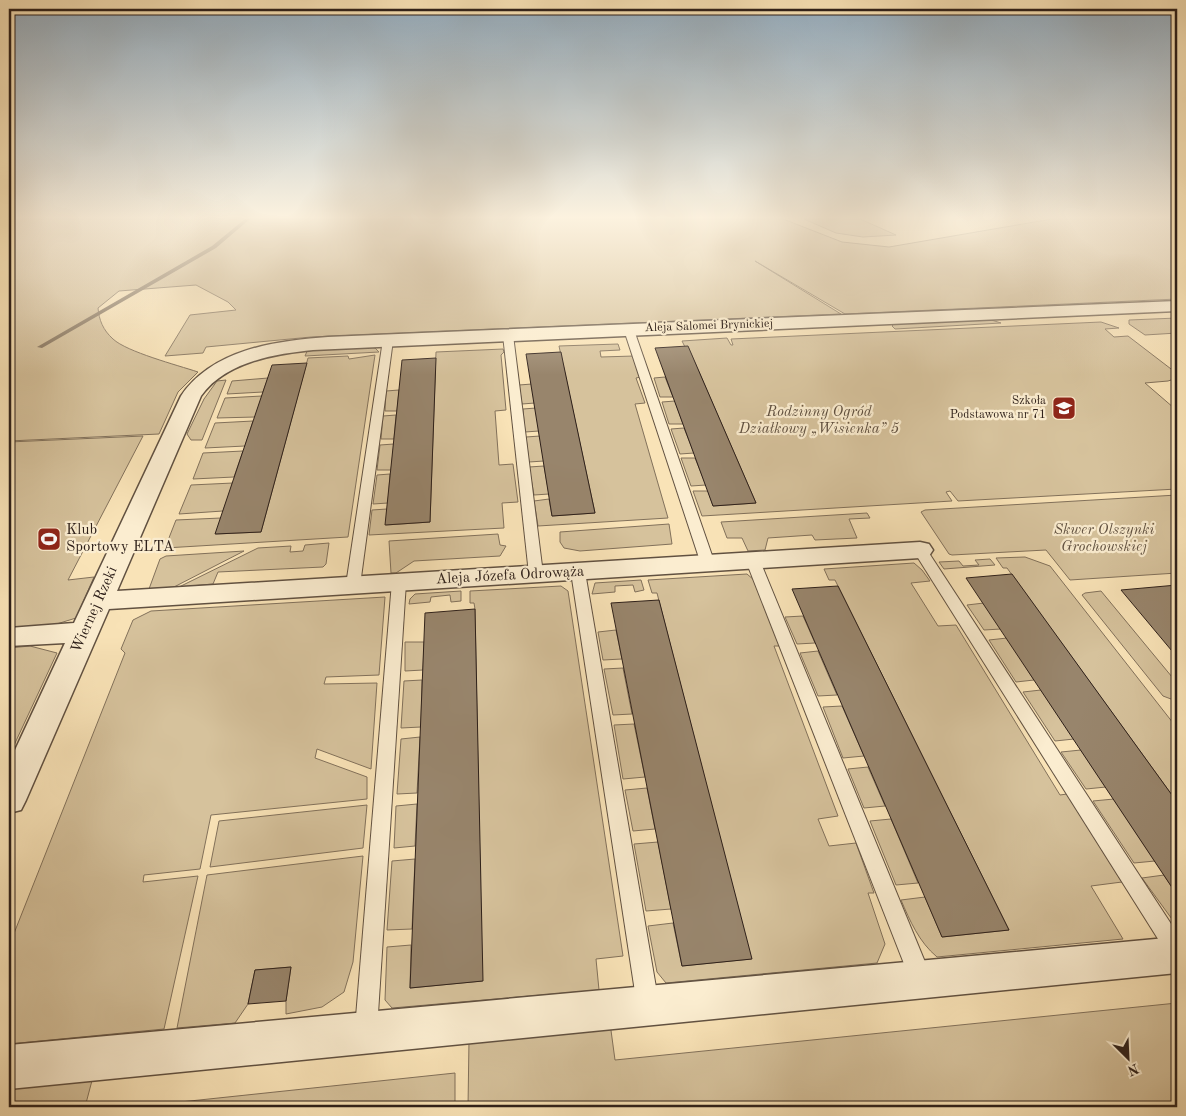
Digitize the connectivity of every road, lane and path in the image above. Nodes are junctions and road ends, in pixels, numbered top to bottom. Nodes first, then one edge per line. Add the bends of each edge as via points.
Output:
1 (1177, 306) edge
2 (630, 330) junction
3 (508, 335) junction
4 (388, 340) junction
5 (242, 360) joint
6 (920, 550) joint
7 (753, 561) junction
8 (708, 564) junction
9 (578, 572) junction
10 (536, 574) junction
11 (400, 582) junction
12 (353, 585) junction
13 (99, 601) junction
14 (85, 632) junction
15 (9, 637) edge
16 (9, 800) edge
17 (1177, 951) edge
18 (1177, 955) edge
19 (922, 979) junction
20 (648, 1006) junction
21 (365, 1033) junction
22 (9, 1067) edge

1 - 2 street, Aleja Salomei Brynickiej
2 - 3 street, Aleja Salomei Brynickiej
2 - 8 lane
3 - 4 street, Aleja Salomei Brynickiej
3 - 10 lane
4 - 5 street, Aleja Salomei Brynickiej via 303,345
4 - 12 lane
5 - 13 street, Wiernej Rzeki via 209,376 191,396
6 - 7 street, Aleja Józefa Odrowąża
6 - 17 lane
7 - 8 street, Aleja Józefa Odrowąża
7 - 19 lane
8 - 9 street, Aleja Józefa Odrowąża
9 - 10 street, Aleja Józefa Odrowąża
9 - 20 lane
10 - 11 street, Aleja Józefa Odrowąża
11 - 12 street, Aleja Józefa Odrowąża
11 - 21 lane
12 - 13 street, Aleja Józefa Odrowąża
13 - 14 street, Wiernej Rzeki
14 - 15 street
14 - 16 street, Wiernej Rzeki
18 - 19 street
19 - 20 street
20 - 21 street
21 - 22 street

